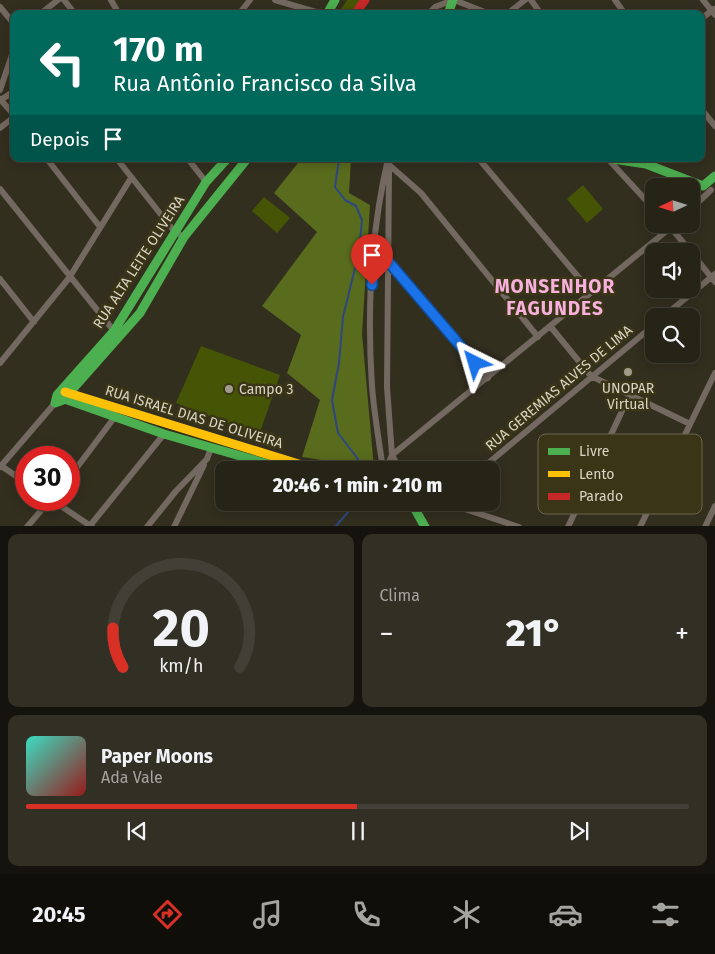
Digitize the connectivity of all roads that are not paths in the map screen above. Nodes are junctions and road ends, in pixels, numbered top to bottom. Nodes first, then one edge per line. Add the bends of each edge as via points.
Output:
1 (58, 0) edge
2 (64, 0) edge
3 (250, 0) edge
4 (275, 0) edge
5 (453, 0) edge
6 (525, 0) edge
7 (703, 0) edge
8 (0, 6) edge
9 (45, 10) edge
10 (72, 10) edge
11 (242, 10) edge
12 (309, 10) edge
13 (432, 10) edge
14 (479, 10) edge
15 (512, 10) edge
16 (714, 12) edge
17 (10, 19) edge
18 (10, 61) edge
19 (0, 90) edge
20 (1, 100) edge
21 (10, 111) edge
22 (705, 114) edge
23 (10, 119) edge
24 (715, 126) edge
25 (0, 128) edge
26 (49, 162) edge
27 (119, 162) edge
28 (190, 162) edge
29 (224, 162) edge
30 (244, 162) edge
31 (388, 162) edge
32 (388, 162) edge
33 (389, 162) edge
34 (482, 162) edge
35 (611, 162) edge
36 (633, 162) edge
37 (715, 176) edge
38 (131, 178) junction
39 (206, 182) junction
40 (0, 189) edge
41 (710, 189) edge
42 (217, 193) junction
43 (645, 199) edge
44 (700, 199) edge
45 (100, 227) junction
46 (174, 231) junction
47 (661, 233) edge
48 (184, 237) junction
49 (375, 246) junction
50 (386, 258) junction
51 (700, 262) edge
52 (69, 278) junction
53 (714, 278) edge
54 (0, 279) edge
55 (591, 292) junction
56 (675, 308) edge
57 (34, 322) junction
58 (550, 326) junction
59 (114, 331) junction
60 (645, 332) edge
61 (538, 336) junction
62 (0, 363) edge
63 (715, 375) edge
64 (592, 376) junction
65 (488, 378) junction
66 (61, 396) junction
67 (629, 396) junction
68 (114, 418) junction
69 (690, 424) junction
70 (164, 434) junction
71 (611, 434) edge
72 (685, 434) edge
73 (214, 438) junction
74 (211, 448) junction
75 (392, 455) junction
76 (207, 459) junction
77 (258, 461) edge
78 (289, 461) edge
79 (383, 461) edge
80 (389, 461) edge
81 (394, 461) edge
82 (491, 461) edge
83 (80, 463) edge
84 (0, 466) edge
85 (15, 476) edge
86 (715, 506) edge
87 (40, 511) edge
88 (68, 511) edge
89 (415, 511) edge
90 (472, 511) edge
91 (574, 514) edge
92 (646, 514) edge
93 (26, 526) edge
94 (90, 526) edge
95 (147, 526) edge
96 (174, 526) edge
97 (425, 526) edge
98 (520, 526) edge
99 (568, 526) edge
100 (640, 526) edge
101 (705, 526) edge

1 - 9 street
2 - 10 street
3 - 11 street
4 - 12 street
5 - 13 street
5 - 14 street
6 - 15 street
7 - 16 street
8 - 17 street
18 - 19 street
20 - 21 street
22 - 24 street
23 - 25 street
26 - 45 street
27 - 38 street
28 - 39 street
29 - 39 main road, RUA ALTA LEITE OLIVEIRA
30 - 42 main road, RUA ALTA LEITE OLIVEIRA
31 - 49 street
32 - 50 street
33 - 61 street via 420,193
34 - 55 street
35 - 43 street
36 - 41 main road
37 - 41 main road
38 - 45 street
38 - 46 street
39 - 42 main road
39 - 46 main road, RUA ALTA LEITE OLIVEIRA
40 - 52 street
41 - 44 street
42 - 48 main road, RUA ALTA LEITE OLIVEIRA
45 - 52 street
46 - 48 street
46 - 59 main road, RUA ALTA LEITE OLIVEIRA
47 - 55 street
48 - 66 main road, RUA ALTA LEITE OLIVEIRA via 140,313
49 - 50 street
49 - 79 street via 371,294 372,386
50 - 65 street
50 - 75 street via 387,387
51 - 53 street
52 - 57 street
52 - 59 street
53 - 56 street
54 - 57 street
55 - 58 street
57 - 62 street
58 - 61 street
58 - 64 street
59 - 66 main road, RUA ALTA LEITE OLIVEIRA
60 - 64 street, RUA GEREMIAS ALVES DE LIMA
61 - 65 street
63 - 69 street
64 - 67 street
64 - 82 street, RUA GEREMIAS ALVES DE LIMA
65 - 75 street
66 - 68 main road, RUA ISRAEL DIAS DE OLIVEIRA
66 - 73 main road, RUA ISRAEL DIAS DE OLIVEIRA
66 - 84 street, RUA ALTA LEITE OLIVEIRA
67 - 69 street
67 - 71 street
68 - 70 main road, RUA ISRAEL DIAS DE OLIVEIRA
68 - 83 street
69 - 72 street
70 - 74 main road, RUA ISRAEL DIAS DE OLIVEIRA
70 - 94 street
73 - 74 main road
73 - 78 main road, RUA ISRAEL DIAS DE OLIVEIRA
74 - 76 street
74 - 77 main road, RUA ISRAEL DIAS DE OLIVEIRA
75 - 80 street
75 - 81 street
76 - 95 street
76 - 96 street
84 - 85 street
86 - 101 street
87 - 93 street
88 - 94 street
89 - 97 main road
90 - 98 street
91 - 99 street
92 - 100 street

